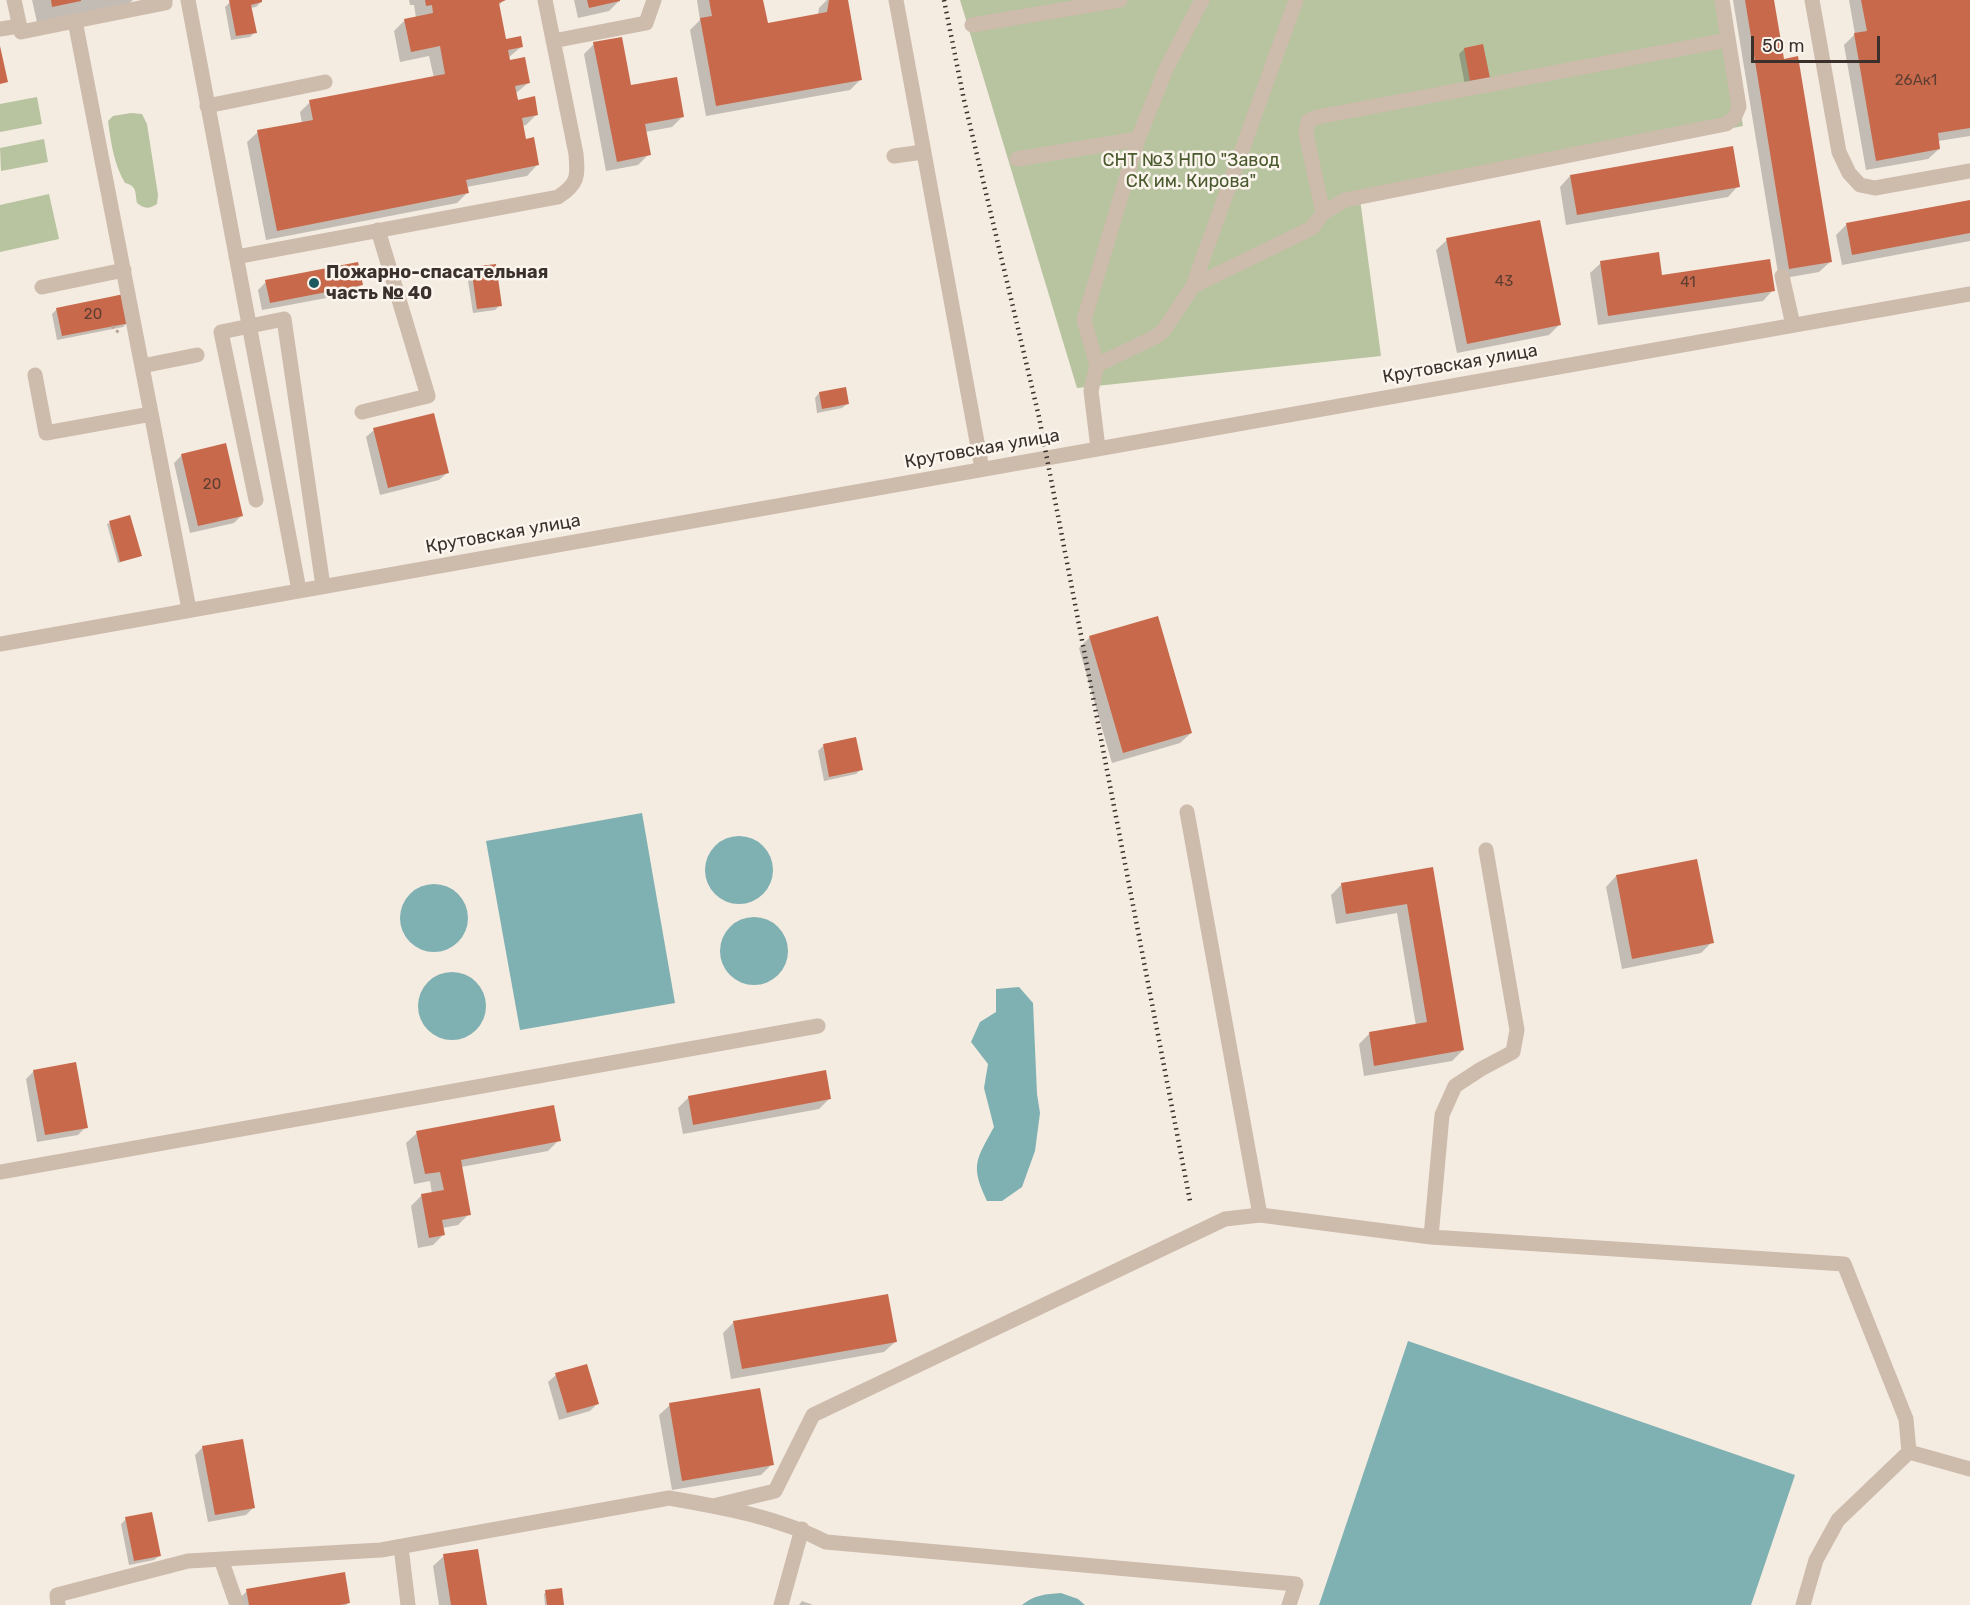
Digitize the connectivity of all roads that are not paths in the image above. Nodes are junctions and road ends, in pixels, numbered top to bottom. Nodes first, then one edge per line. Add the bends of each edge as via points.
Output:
1 (14, 0) edge
2 (165, 0) edge
3 (188, 0) edge
4 (545, 0) edge
5 (654, 0) edge
6 (896, 0) edge
7 (1120, 0) edge
8 (1202, 0) edge
9 (1296, 0) edge
10 (1722, 0) edge
11 (1812, 0) edge
12 (75, 21) junction
13 (972, 25) dead end
14 (19, 26) junction
15 (0, 29) edge
16 (1728, 40) junction
17 (553, 41) junction
18 (325, 82) dead end
19 (207, 106) junction
20 (1138, 139) junction
21 (923, 152) junction
22 (894, 156) dead end
23 (1017, 159) dead end
24 (1970, 171) edge
25 (1323, 213) junction
26 (378, 230) junction
27 (236, 257) junction
28 (124, 270) junction
29 (1782, 276) dead end
30 (1193, 286) junction
31 (42, 287) dead end
32 (1970, 294) edge
33 (1793, 325) junction
34 (249, 326) junction
35 (197, 355) dead end
36 (1097, 365) junction
37 (142, 366) junction
38 (35, 375) dead end
39 (362, 412) dead end
40 (151, 414) junction
41 (1098, 448) junction
42 (982, 469) junction
43 (256, 500) dead end
44 (323, 586) junction
45 (299, 590) junction
46 (189, 609) junction
47 (0, 644) edge
48 (1187, 812) dead end
49 (1486, 850) dead end
50 (818, 1026) dead end
51 (0, 1172) edge
52 (1260, 1215) junction
53 (1431, 1237) junction
54 (1910, 1452) junction
55 (1970, 1469) edge
56 (713, 1506) junction
57 (802, 1530) junction
58 (400, 1547) junction
59 (221, 1559) junction
60 (58, 1600) edge
61 (237, 1605) edge
62 (408, 1605) edge
63 (781, 1605) edge
64 (1289, 1605) edge
65 (1803, 1605) edge

1 - 14 street
2 - 12 street
3 - 19 street
4 - 17 street
5 - 17 street via 646,23
6 - 21 street
7 - 13 street
8 - 20 street via 1166,69
9 - 30 street
10 - 16 street
11 - 24 street via 1839,153 1860,185 1875,188
12 - 14 street via 21,32
12 - 28 street
14 - 15 street
16 - 25 street via 1739,107 1726,124 1345,200
16 - 25 street via 1317,117 1308,121 1306,134
17 - 26 street via 576,154 578,174 571,188 558,197
18 - 19 street
19 - 27 street
20 - 23 street
20 - 36 street via 1084,320
21 - 22 street
21 - 42 street
25 - 30 street via 1312,228
26 - 27 street
26 - 39 street via 428,396
27 - 34 street
28 - 31 street
28 - 37 street
29 - 33 street
30 - 36 street via 1157,336
32 - 33 street, Крутовская улица
33 - 41 street, Крутовская улица
34 - 43 street via 221,332
34 - 44 street via 284,319
34 - 45 street
35 - 37 street
36 - 41 street via 1091,391
37 - 40 street
38 - 40 street via 46,434
40 - 46 street
41 - 42 street, Крутовская улица
42 - 44 street, Крутовская улица
44 - 45 street, Крутовская улица
45 - 46 street, Крутовская улица
46 - 47 street, Крутовская улица
48 - 52 street
49 - 53 street via 1517,1030 1513,1052 1455,1086 1442,1114
50 - 51 street
52 - 53 street
52 - 56 street via 1225,1219 813,1415 775,1491
53 - 54 street via 1844,1264 1906,1419
54 - 55 street
54 - 65 street via 1838,1520 1816,1560
56 - 57 street
56 - 58 street via 669,1498
57 - 63 street
57 - 64 street via 826,1542 1296,1584
58 - 59 street
58 - 62 street
59 - 60 street via 188,1561
59 - 61 street

